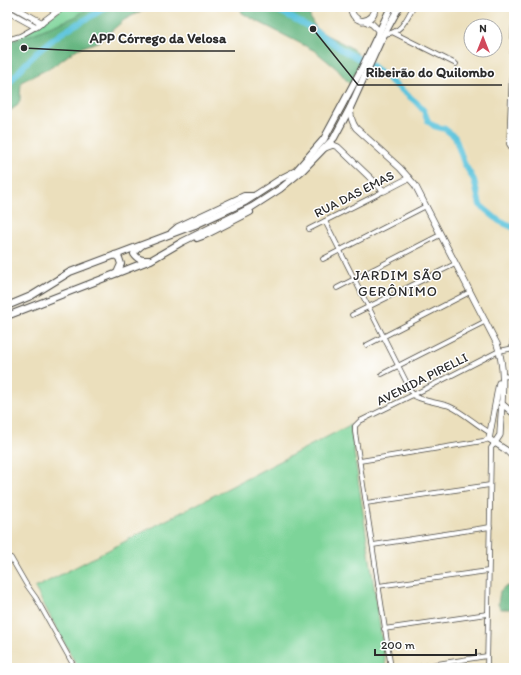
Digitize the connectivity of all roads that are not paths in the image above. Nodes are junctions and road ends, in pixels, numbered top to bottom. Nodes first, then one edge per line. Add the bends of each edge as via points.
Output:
1 (14, 7) edge
2 (63, 7) edge
3 (346, 7) edge
4 (351, 7) edge
5 (375, 7) edge
6 (391, 7) edge
7 (399, 7) edge
8 (412, 7) edge
9 (7, 11) edge
10 (352, 14) junction
11 (514, 17) edge
12 (362, 21) junction
13 (42, 23) junction
14 (36, 27) junction
15 (394, 33) junction
16 (385, 34) junction
17 (378, 35) junction
18 (7, 40) edge
19 (370, 59) junction
20 (456, 64) dead end
21 (364, 72) junction
22 (350, 108) junction
23 (324, 148) junction
24 (514, 152) edge
25 (409, 178) junction
26 (384, 191) junction
27 (426, 206) junction
28 (324, 221) junction
29 (308, 229) dead end
30 (440, 235) junction
31 (142, 245) junction
32 (339, 250) junction
33 (115, 255) junction
34 (323, 259) dead end
35 (151, 260) junction
36 (455, 264) junction
37 (117, 273) junction
38 (354, 279) junction
39 (337, 288) dead end
40 (470, 292) junction
41 (7, 306) edge
42 (368, 308) junction
43 (7, 316) edge
44 (352, 316) dead end
45 (486, 321) junction
46 (514, 323) edge
47 (383, 337) junction
48 (367, 345) dead end
49 (513, 348) edge
50 (499, 351) junction
51 (502, 365) junction
52 (398, 366) junction
53 (382, 374) dead end
54 (502, 376) junction
55 (514, 377) edge
56 (423, 390) junction
57 (413, 395) junction
58 (426, 399) junction
59 (501, 403) junction
60 (514, 414) edge
61 (489, 432) junction
62 (500, 435) junction
63 (489, 439) junction
64 (494, 444) junction
65 (514, 458) edge
66 (360, 461) junction
67 (490, 485) junction
68 (366, 503) junction
69 (490, 527) junction
70 (373, 545) junction
71 (7, 557) edge
72 (488, 571) junction
73 (378, 586) junction
74 (487, 614) junction
75 (384, 629) junction
76 (487, 656) junction
77 (75, 668) edge
78 (391, 668) edge
79 (412, 668) edge
80 (486, 668) edge

1 - 13 main road
2 - 13 main road
3 - 10 main road
4 - 10 main road
5 - 12 main road via 371,18
6 - 17 main road
7 - 16 main road
8 - 15 street via 407,18
9 - 14 main road
10 - 12 main road
11 - 24 street via 509,144
12 - 17 main road via 374,25
13 - 14 main road
14 - 18 street
15 - 16 street
15 - 20 street
16 - 19 main road
17 - 19 main road
19 - 21 main road
21 - 22 main road
21 - 31 main road via 324,139 296,171 245,202
22 - 23 main road via 334,138
22 - 25 main road via 356,128
23 - 26 main road via 333,145 338,147
23 - 35 main road via 280,189 252,207
25 - 26 main road, RUA DAS EMAS
25 - 27 main road
26 - 28 street, RUA DAS EMAS
27 - 30 main road
27 - 32 street
28 - 29 street, RUA DAS EMAS
28 - 32 street
30 - 36 main road
30 - 38 street
31 - 33 main road
31 - 35 main road via 134,254 141,260
32 - 34 street
32 - 38 street
33 - 37 main road via 121,264
33 - 41 main road via 70,272 31,296
35 - 37 main road
36 - 40 main road
36 - 42 street
37 - 43 main road
38 - 39 street
38 - 42 street
40 - 45 main road
40 - 47 street
42 - 44 street
42 - 47 street
45 - 50 main road
45 - 52 street
46 - 49 street
47 - 48 street
47 - 52 street
49 - 50 street, AVENIDA PIRELLI
50 - 51 main road
50 - 56 street, AVENIDA PIRELLI
51 - 54 main road
51 - 61 main road
52 - 53 street
52 - 57 street
54 - 55 street
54 - 59 main road
56 - 57 street, AVENIDA PIRELLI
56 - 58 street via 422,396
57 - 58 street via 417,399
57 - 66 street, AVENIDA PIRELLI via 360,421 355,426
58 - 61 street via 452,408
59 - 60 main road
59 - 62 main road
61 - 62 main road
61 - 63 main road
62 - 64 main road
63 - 64 main road
63 - 66 street
64 - 65 main road
64 - 67 street via 491,448
66 - 68 street
67 - 68 street
67 - 69 street
68 - 70 street
69 - 70 street
69 - 72 street
70 - 73 street
71 - 77 street via 11,558 36,598
72 - 73 street
72 - 74 street
73 - 75 street
74 - 75 street
74 - 76 street
75 - 78 street
76 - 79 street
76 - 80 street

